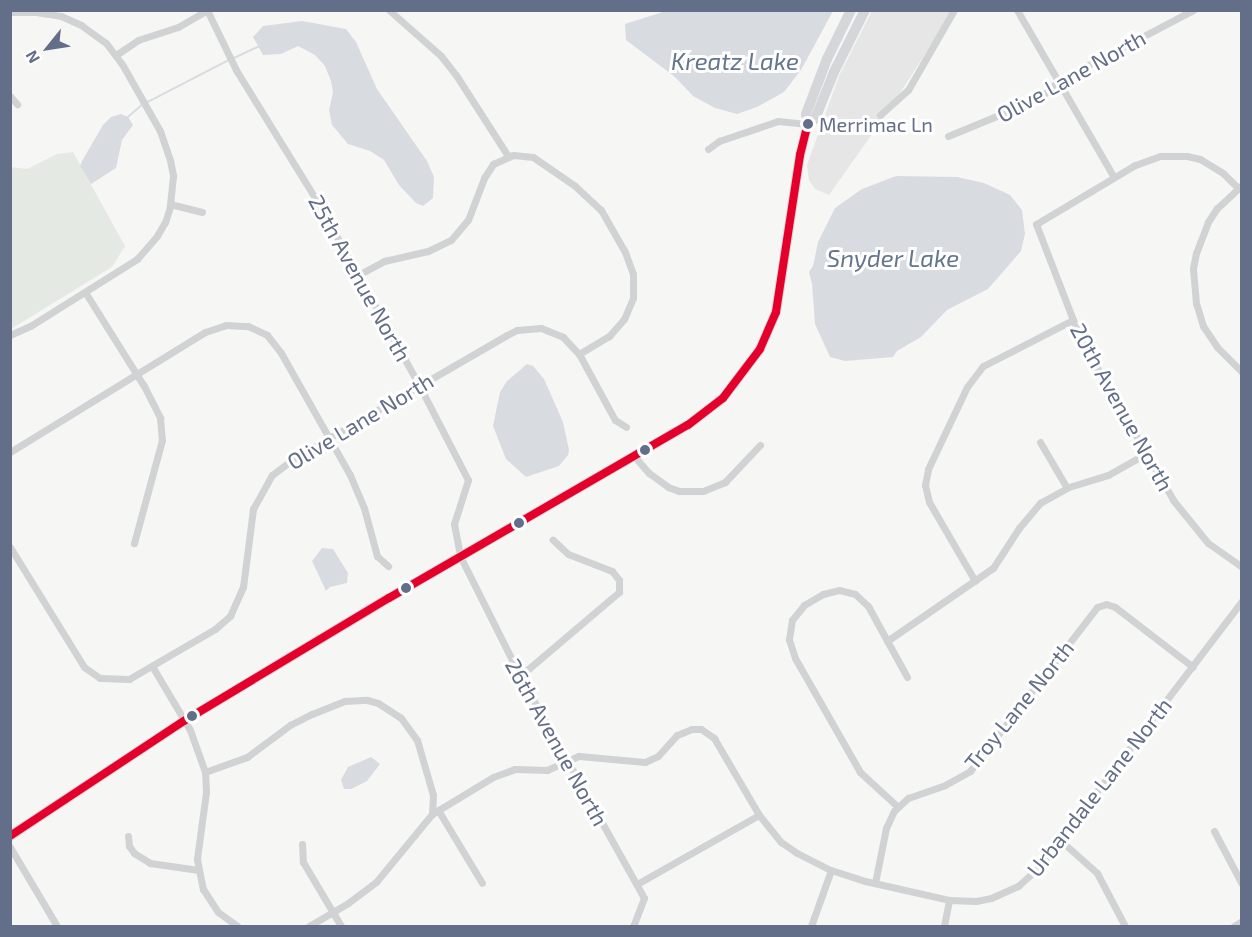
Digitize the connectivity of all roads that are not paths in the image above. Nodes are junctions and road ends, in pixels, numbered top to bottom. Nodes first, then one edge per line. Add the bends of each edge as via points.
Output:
1 (389, 10) edge
2 (851, 10) edge
3 (865, 10) edge
4 (954, 10) edge
5 (1017, 10) edge
6 (1193, 10) edge
7 (208, 11) edge
8 (10, 12) edge
9 (62, 14) edge
10 (116, 55) junction
11 (1058, 81) junction
12 (10, 96) edge
13 (17, 104) dead end
14 (880, 116) dead end
15 (808, 124) junction
16 (948, 136) dead end
17 (708, 149) dead end
18 (508, 156) junction
19 (1114, 177) junction
20 (1240, 186) edge
21 (170, 204) junction
22 (202, 212) dead end
23 (358, 274) junction
24 (85, 292) junction
25 (1073, 320) junction
26 (10, 335) edge
27 (579, 354) junction
28 (1241, 371) edge
29 (136, 374) junction
30 (419, 385) junction
31 (626, 427) dead end
32 (329, 438) junction
33 (1041, 442) dead end
34 (760, 445) dead end
35 (10, 452) edge
36 (1146, 453) junction
37 (634, 456) junction
38 (1067, 488) junction
39 (553, 540) dead end
40 (135, 543) dead end
41 (10, 547) edge
42 (460, 556) junction
43 (388, 566) dead end
44 (1242, 567) edge
45 (975, 581) junction
46 (1242, 601) edge
47 (887, 641) junction
48 (152, 666) junction
49 (1193, 667) junction
50 (519, 676) junction
51 (907, 677) dead end
52 (184, 721) junction
53 (567, 761) junction
54 (205, 772) junction
55 (898, 807) junction
56 (435, 812) junction
57 (759, 815) junction
58 (1214, 831) dead end
59 (10, 836) edge
60 (128, 836) dead end
61 (1060, 840) junction
62 (302, 844) dead end
63 (10, 847) edge
64 (198, 870) junction
65 (831, 870) junction
66 (482, 883) dead end
67 (875, 883) junction
68 (637, 884) junction
69 (1242, 884) edge
70 (949, 900) junction
71 (333, 913) junction
72 (1242, 921) edge
73 (57, 927) edge
74 (237, 927) edge
75 (309, 927) edge
76 (341, 927) edge
77 (633, 927) edge
78 (811, 927) edge
79 (944, 927) edge
80 (1125, 927) edge
81 (1234, 927) edge

1 - 18 street via 456,75
2 - 15 main road via 815,88 806,114
3 - 15 main road via 815,119
4 - 14 street via 908,90
5 - 11 street
6 - 11 street, Olive Lane North
7 - 10 street via 178,27 138,40
7 - 23 street, 25th Avenue North via 257,108 291,155
8 - 9 street
9 - 10 street via 94,33
10 - 21 street via 166,146 173,176
11 - 16 street, Olive Lane North via 1040,98
11 - 19 street
12 - 13 street
15 - 17 street via 778,122 719,141
15 - 37 main road via 781,291 760,349 735,385 708,411
18 - 23 street via 488,171 468,220 451,240 428,251 384,261
18 - 27 street via 533,157 589,197 630,262 633,298 624,319 609,336
19 - 20 street via 1154,157 1187,156 1212,165
19 - 25 street, 20th Avenue North via 1036,224
20 - 28 street via 1217,208 1201,237 1193,286 1203,326
21 - 22 street
21 - 24 street via 165,222 148,248
23 - 30 street, 25th Avenue North
24 - 26 street
24 - 29 street
25 - 36 street, 20th Avenue North
25 - 45 street via 984,366 967,387 928,469 925,485 929,502
27 - 30 street, Olive Lane North via 552,331 523,329
27 - 31 street, Olive Lane North via 615,420
29 - 32 street via 215,327 248,326 275,343
29 - 35 street
29 - 40 street via 156,408 162,429
30 - 32 street, Olive Lane North
30 - 42 street, 25th Avenue North via 468,480 454,524
32 - 43 street via 358,491 377,556
32 - 48 street, Olive Lane North via 282,466 258,496 240,597 230,616
33 - 38 street
34 - 37 street via 724,482 703,491 668,487 649,474
36 - 38 street via 1108,475
36 - 44 street, 20th Avenue North via 1195,530
37 - 42 main road
38 - 45 street via 1040,503 993,568
39 - 50 street via 568,554 612,571 619,580 619,592
41 - 48 street, Olive Lane North via 91,674 110,680 129,679
42 - 50 street, 26th Avenue North
42 - 52 main road
45 - 47 street
46 - 49 street, Urbandale Lane North
47 - 51 street
47 - 55 street via 862,598 848,591 831,590 812,599 792,620 789,639 795,658 860,772
48 - 52 street
49 - 55 street, Troy Lane North via 1111,604 1102,605 970,771 945,785 917,793
49 - 61 street, Urbandale Lane North
50 - 53 street, 26th Avenue North
52 - 54 street
52 - 59 main road
53 - 56 street via 547,771 505,772
53 - 57 street, Urbandale Lane North via 579,756 645,762 658,756 677,735 700,729 719,744
53 - 68 street, 26th Avenue North
54 - 56 street via 247,757 312,714 345,701 367,700 395,714 417,740
54 - 64 street
55 - 67 street via 886,828
56 - 66 street
56 - 71 street via 376,882
57 - 65 street, Urbandale Lane North via 781,842
57 - 68 street
58 - 69 street
60 - 64 street via 134,853 150,863
61 - 70 street, Urbandale Lane North via 1030,877 1012,890 976,901
61 - 80 street via 1097,873
62 - 71 street via 303,862
63 - 73 street
64 - 74 street via 209,901
65 - 67 street, Urbandale Lane North
65 - 78 street
67 - 70 street, Urbandale Lane North
68 - 77 street, 26th Avenue North via 644,898
70 - 79 street
71 - 75 street
71 - 76 street
72 - 81 street

